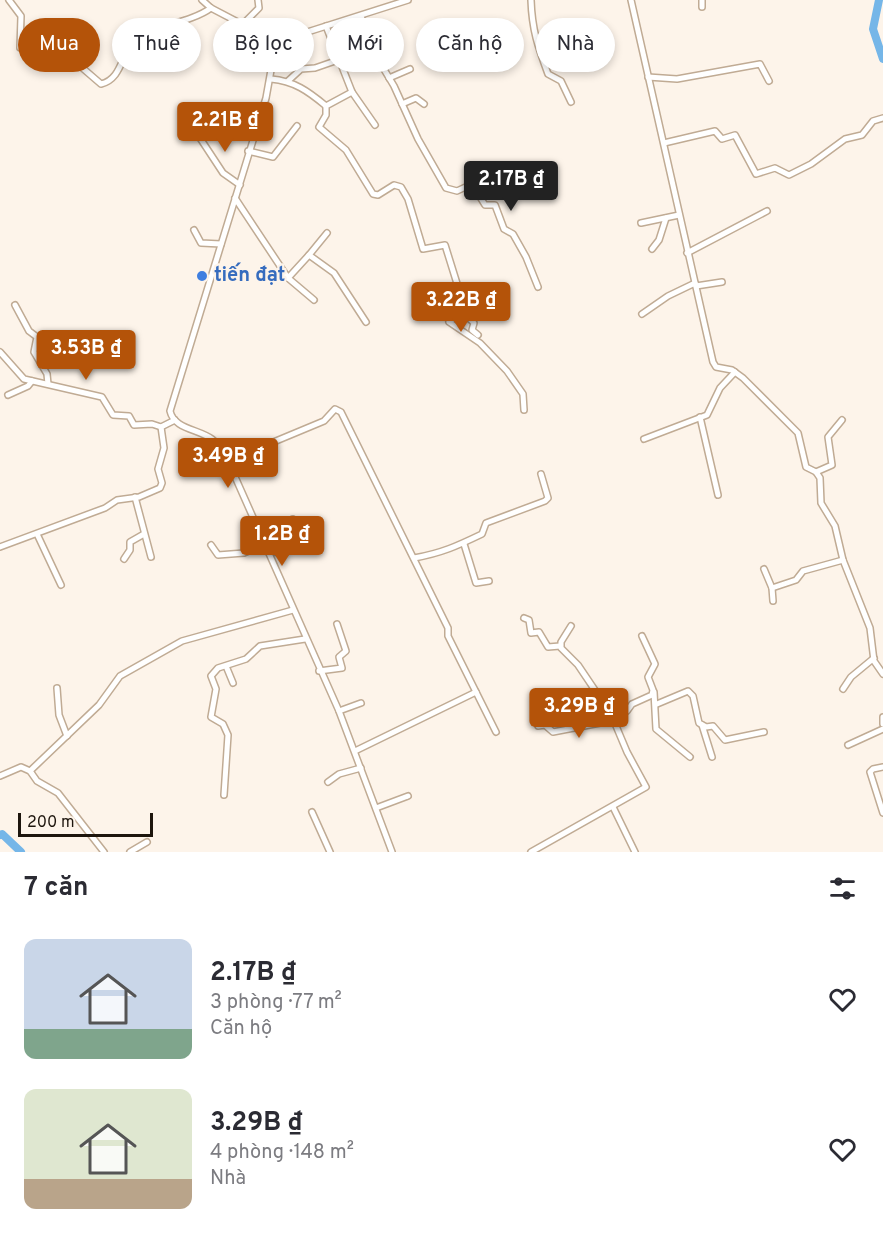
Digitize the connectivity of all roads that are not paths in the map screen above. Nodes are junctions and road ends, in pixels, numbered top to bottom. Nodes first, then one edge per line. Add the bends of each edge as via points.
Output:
1 (9, 0) edge
2 (202, 0) edge
3 (260, 0) edge
4 (408, 0) edge
5 (531, 0) edge
6 (631, 0) edge
7 (702, 0) edge
8 (396, 2) edge
9 (702, 7) dead end
10 (211, 8) junction
11 (362, 16) junction
12 (196, 18) edge
13 (231, 18) edge
14 (249, 18) edge
15 (355, 18) edge
16 (326, 26) edge
17 (314, 30) edge
18 (326, 64) edge
19 (410, 69) dead end
20 (117, 72) edge
21 (272, 72) edge
22 (345, 72) edge
23 (648, 77) junction
24 (389, 78) junction
25 (271, 79) junction
26 (288, 81) junction
27 (770, 81) dead end
28 (352, 92) junction
29 (571, 102) dead end
30 (402, 104) junction
31 (424, 104) dead end
32 (326, 106) junction
33 (883, 118) edge
34 (375, 125) dead end
35 (297, 126) dead end
36 (198, 135) dead end
37 (664, 143) junction
38 (248, 151) junction
39 (240, 185) junction
40 (235, 198) junction
41 (766, 211) dead end
42 (680, 215) junction
43 (666, 218) junction
44 (641, 223) dead end
45 (194, 230) dead end
46 (327, 233) dead end
47 (221, 244) junction
48 (652, 249) dead end
49 (687, 253) junction
50 (309, 255) junction
51 (288, 278) junction
52 (722, 282) dead end
53 (696, 284) junction
54 (538, 287) dead end
55 (314, 300) dead end
56 (15, 305) dead end
57 (462, 312) junction
58 (642, 314) dead end
59 (366, 322) dead end
60 (478, 335) dead end
61 (0, 352) edge
62 (735, 372) junction
63 (32, 381) junction
64 (48, 384) junction
65 (8, 395) dead end
66 (524, 410) dead end
67 (700, 417) junction
68 (175, 420) junction
69 (842, 420) dead end
70 (161, 427) junction
71 (644, 439) dead end
72 (228, 461) junction
73 (816, 472) junction
74 (541, 474) dead end
75 (718, 495) dead end
76 (135, 497) junction
77 (37, 534) junction
78 (144, 534) junction
79 (260, 534) junction
80 (309, 543) dead end
81 (464, 544) junction
82 (211, 545) dead end
83 (265, 546) junction
84 (0, 547) edge
85 (292, 547) dead end
86 (151, 557) dead end
87 (414, 558) junction
88 (124, 559) dead end
89 (843, 560) junction
90 (764, 569) dead end
91 (489, 581) dead end
92 (61, 585) dead end
93 (772, 588) junction
94 (773, 601) dead end
95 (292, 610) junction
96 (525, 618) dead end
97 (337, 624) dead end
98 (571, 626) dead end
99 (642, 636) dead end
100 (305, 639) junction
101 (560, 646) junction
102 (874, 658) junction
103 (226, 666) junction
104 (320, 671) junction
105 (883, 674) edge
106 (233, 683) dead end
107 (57, 688) dead end
108 (843, 689) dead end
109 (476, 692) junction
110 (654, 692) junction
111 (361, 703) dead end
112 (657, 704) junction
113 (339, 711) junction
114 (613, 717) junction
115 (883, 717) edge
116 (883, 724) edge
117 (702, 725) junction
118 (538, 726) dead end
119 (883, 729) edge
120 (496, 732) dead end
121 (764, 732) dead end
122 (67, 736) junction
123 (848, 745) dead end
124 (355, 751) junction
125 (712, 757) dead end
126 (690, 758) dead end
127 (883, 767) edge
128 (361, 768) junction
129 (30, 771) junction
130 (1, 775) edge
131 (328, 782) dead end
132 (224, 795) dead end
133 (408, 796) dead end
134 (613, 807) junction
135 (376, 808) junction
136 (312, 812) dead end
137 (883, 813) edge
138 (147, 842) dead end
139 (104, 852) edge
140 (130, 852) edge
141 (330, 852) edge
142 (392, 852) edge
143 (531, 852) edge
144 (635, 852) edge

1 - 20 street via 21,16 20,48 47,46 72,59 99,84
2 - 10 street
3 - 14 street via 259,8
4 - 8 street
5 - 29 street via 536,45 542,51 548,74 562,83
6 - 23 street
7 - 9 street
8 - 11 street
10 - 12 street
10 - 13 street
11 - 15 street
11 - 24 street via 373,51
16 - 17 street
18 - 26 street via 301,69
19 - 24 street
21 - 25 street
22 - 28 street
23 - 27 street via 675,80 760,64
23 - 37 street
24 - 30 street
25 - 26 street
25 - 38 street
26 - 32 street
28 - 32 street
28 - 34 street
30 - 31 street via 416,98
30 - 54 street via 446,188 457,191 472,184 485,205 495,205 504,229 513,234 526,257
32 - 57 street via 319,127 346,150 371,192 378,195 397,185 403,190 420,250 443,244 446,247 464,304
33 - 37 street via 873,121 862,135 845,139 789,175 775,168 756,174 735,135 722,139 715,131
35 - 38 street via 273,157
36 - 39 street via 223,173
37 - 42 street
38 - 39 street
39 - 40 street
40 - 47 street
40 - 51 street
41 - 49 street
42 - 43 street
42 - 49 street
43 - 44 street
43 - 48 street via 660,240
45 - 47 street via 201,243
46 - 50 street
47 - 68 street via 170,411
49 - 53 street
50 - 51 street
50 - 59 street via 334,273
51 - 55 street
52 - 53 street
53 - 58 street via 668,296
53 - 62 street via 712,362
56 - 64 street via 29,332 37,337 34,352
57 - 60 street via 474,323 472,330
57 - 66 street via 450,319 450,324 480,343 507,371 524,395
61 - 63 street via 21,377
62 - 67 street via 720,388 708,414
62 - 73 street via 795,427 801,437 805,464
63 - 64 street
63 - 65 street
64 - 70 street via 102,397 113,415 127,415 134,425
67 - 71 street
67 - 75 street
68 - 70 street
68 - 72 street via 217,443
69 - 73 street via 828,436 832,465
70 - 76 street via 161,487
72 - 79 street
72 - 87 street via 339,410
73 - 89 street via 821,482 821,503 835,526
74 - 81 street via 546,501 486,523 481,535
76 - 77 street via 117,500
76 - 78 street
77 - 84 street
77 - 92 street
78 - 86 street
78 - 88 street via 130,542
79 - 80 street via 293,519
79 - 83 street
81 - 87 street via 444,553
81 - 91 street via 477,584
82 - 83 street via 218,555
83 - 85 street via 283,555
83 - 95 street
87 - 109 street
89 - 93 street via 803,572 796,580
89 - 102 street via 870,628
90 - 93 street
93 - 94 street
95 - 100 street
95 - 122 street via 182,641 157,654 117,678 102,702
96 - 101 street via 531,633 539,632 548,647
97 - 104 street via 346,651 339,657 342,668
98 - 101 street
99 - 110 street via 655,664 648,677
100 - 103 street via 260,646 244,660
100 - 104 street
101 - 114 street via 578,665
102 - 105 street
102 - 108 street
103 - 106 street
103 - 132 street via 218,668 210,678 216,689 211,717 223,724 228,735
104 - 113 street
107 - 122 street via 59,715
109 - 120 street
109 - 124 street
110 - 112 street
110 - 114 street
111 - 113 street
112 - 117 street via 689,692
112 - 126 street via 656,729
113 - 124 street
114 - 118 street via 553,732 545,725
114 - 134 street via 646,785 645,790
115 - 116 street
117 - 121 street via 713,726 726,740
117 - 125 street
119 - 123 street
122 - 129 street
124 - 128 street
127 - 137 street via 870,772
128 - 131 street via 339,774
128 - 135 street
129 - 130 street via 21,767
129 - 139 street via 37,782 58,793
133 - 135 street
134 - 143 street
134 - 144 street
135 - 142 street
136 - 141 street
138 - 140 street

